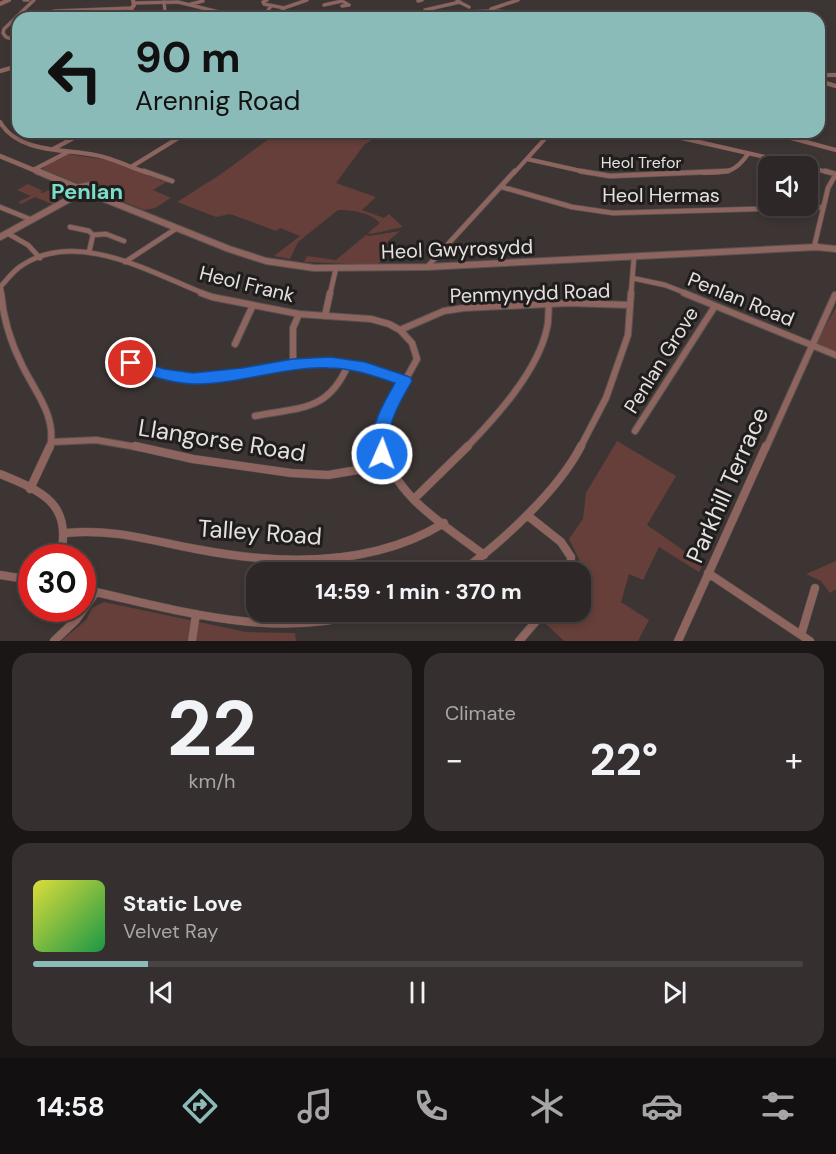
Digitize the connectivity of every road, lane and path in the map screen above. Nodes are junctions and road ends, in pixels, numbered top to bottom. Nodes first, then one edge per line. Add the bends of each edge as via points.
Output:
1 (9, 0) edge
2 (34, 0) edge
3 (267, 0) edge
4 (307, 0) edge
5 (518, 0) edge
6 (156, 1) edge
7 (203, 1) edge
8 (333, 1) edge
9 (458, 1) edge
10 (134, 2) edge
11 (164, 2) junction
12 (197, 2) edge
13 (0, 4) edge
14 (191, 4) junction
15 (324, 5) dead end
16 (272, 6) junction
17 (342, 6) dead end
18 (469, 6) dead end
19 (132, 8) junction
20 (284, 8) junction
21 (491, 9) junction
22 (56, 10) dead end
23 (425, 10) dead end
24 (22, 12) edge
25 (129, 12) edge
26 (166, 12) edge
27 (215, 12) edge
28 (266, 12) edge
29 (281, 12) edge
30 (465, 12) edge
31 (524, 12) edge
32 (12, 21) edge
33 (12, 39) edge
34 (0, 122) edge
35 (12, 136) edge
36 (16, 138) edge
37 (74, 138) edge
38 (178, 138) edge
39 (546, 138) edge
40 (686, 138) edge
41 (791, 138) edge
42 (812, 138) edge
43 (810, 143) junction
44 (53, 149) junction
45 (836, 150) edge
46 (68, 152) junction
47 (748, 154) junction
48 (0, 156) edge
49 (758, 156) edge
50 (527, 159) junction
51 (131, 167) junction
52 (33, 170) junction
53 (818, 170) edge
54 (836, 174) edge
55 (171, 181) dead end
56 (502, 187) junction
57 (78, 188) junction
58 (92, 194) junction
59 (75, 196) junction
60 (0, 207) edge
61 (823, 207) junction
62 (32, 221) junction
63 (70, 227) dead end
64 (177, 228) junction
65 (7, 233) junction
66 (123, 235) dead end
67 (93, 236) junction
68 (0, 237) edge
69 (117, 239) junction
70 (124, 242) dead end
71 (818, 247) junction
72 (836, 249) edge
73 (89, 252) junction
74 (634, 257) junction
75 (40, 258) junction
76 (126, 262) junction
77 (427, 267) junction
78 (336, 268) junction
79 (632, 278) junction
80 (835, 295) edge
81 (549, 304) junction
82 (253, 305) junction
83 (630, 305) junction
84 (714, 306) junction
85 (298, 314) junction
86 (324, 316) junction
87 (400, 330) junction
88 (234, 344) dead end
89 (812, 345) junction
90 (836, 355) edge
91 (131, 363) dead end
92 (293, 364) junction
93 (348, 365) junction
94 (404, 381) junction
95 (255, 416) dead end
96 (635, 431) dead end
97 (51, 442) junction
98 (387, 465) junction
99 (0, 474) edge
100 (30, 489) junction
101 (414, 499) junction
102 (527, 515) junction
103 (444, 523) junction
104 (66, 533) junction
105 (63, 544) edge
106 (484, 555) junction
107 (474, 562) edge
108 (571, 562) edge
109 (708, 573) junction
110 (0, 575) edge
111 (18, 578) edge
112 (815, 588) dead end
113 (96, 592) edge
114 (196, 614) junction
115 (74, 622) edge
116 (246, 622) edge
117 (247, 622) edge
118 (307, 622) edge
119 (535, 622) edge
120 (801, 635) junction
121 (54, 641) edge
122 (192, 641) edge
123 (519, 641) edge
124 (678, 641) edge
125 (810, 641) edge

1 - 13 street
2 - 24 street
3 - 16 street via 263,2
4 - 20 street
5 - 21 street
6 - 10 street
6 - 11 street
7 - 12 street
8 - 15 street
8 - 17 street via 349,4
9 - 18 street
9 - 23 street
10 - 19 street
11 - 14 street
11 - 26 street
12 - 14 street
14 - 27 street
16 - 20 street
16 - 28 street
19 - 22 street
19 - 25 street
20 - 29 street
21 - 30 street
21 - 31 street
32 - 33 street via 3,33
34 - 35 street
36 - 44 street
37 - 44 street
38 - 51 street
39 - 50 street
40 - 47 street
41 - 43 street
42 - 43 street
43 - 45 street
44 - 46 street
46 - 51 street via 111,159
46 - 52 street
47 - 49 street
47 - 50 street, Heol Trefor via 743,164 726,172 639,177 591,174
48 - 52 street
50 - 56 street
51 - 55 street
52 - 57 street
53 - 54 street
54 - 61 street
56 - 61 street, Heol Hermas via 572,207 613,213
56 - 77 street
57 - 58 street, Heol Gwyrosydd via 93,186 96,190
57 - 59 street via 73,192
58 - 59 street
58 - 64 street, Heol Gwyrosydd
59 - 62 street
60 - 62 street
61 - 71 street via 815,243
62 - 65 street
63 - 67 street via 89,231
64 - 76 street
64 - 78 street, Heol Gwyrosydd via 266,261
65 - 68 street
65 - 75 street via 28,245
66 - 69 street
67 - 69 street via 106,234
67 - 73 street
69 - 70 street
71 - 72 street, Heol Gwyrosydd
71 - 74 street, Heol Gwyrosydd
73 - 75 street, Heol Frank via 62,252
73 - 76 street, Heol Frank
74 - 77 street, Heol Gwyrosydd
74 - 79 street
75 - 97 street, Heol Frank via 10,275 0,294 21,363 37,389 51,427
76 - 82 street, Heol Frank via 212,297
77 - 78 street, Heol Gwyrosydd
78 - 86 street
79 - 83 street
79 - 84 street, Penlan Road via 665,285
80 - 89 street, Parkhill Terrace
81 - 83 street, Penmynydd Road
81 - 87 street, Penmynydd Road via 444,310
81 - 101 street via 551,316 545,338 508,399 448,468
82 - 85 street, Heol Frank
82 - 88 street
83 - 102 street via 628,335 606,399 573,462
84 - 89 street, Penlan Road
84 - 96 street, Penlan Grove
85 - 86 street, Heol Frank
85 - 92 street via 292,328
86 - 87 street, Heol Frank via 371,319
87 - 94 street via 412,343 417,359
89 - 90 street, Penlan Road
89 - 109 street, Parkhill Terrace
91 - 92 street via 163,374 193,378
92 - 93 street
93 - 94 street
93 - 95 street via 342,379 317,404
94 - 98 street via 382,428 382,454
97 - 98 street, Llangorse Road via 120,443 193,459 291,473 328,475
97 - 100 street, Heol Frank
98 - 101 street
99 - 100 street
100 - 104 street via 57,507
101 - 103 street
102 - 106 street
102 - 108 street via 561,542
103 - 104 street, Talley Road via 429,535 387,550 328,557 221,552 111,531
103 - 106 street
104 - 105 street
106 - 107 street
109 - 120 street
109 - 124 street, Parkhill Terrace
110 - 111 street
112 - 120 street
113 - 114 street
114 - 116 street
114 - 122 street
115 - 121 street
117 - 118 street via 266,625
119 - 123 street
120 - 125 street

